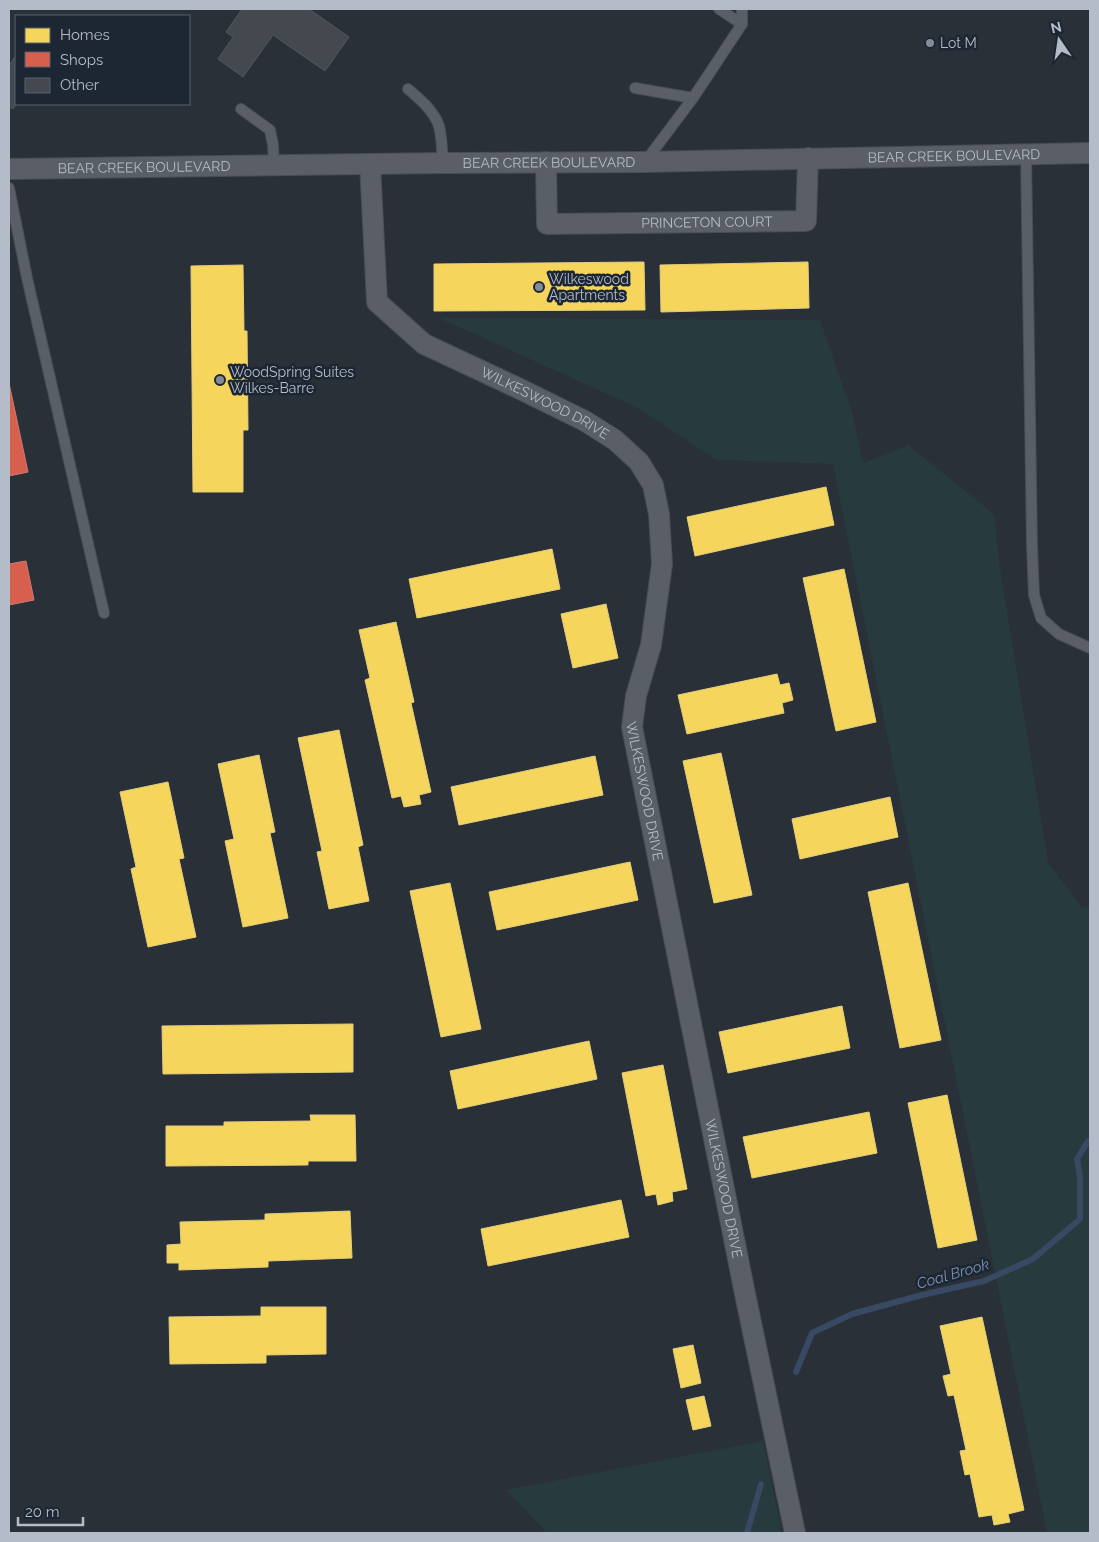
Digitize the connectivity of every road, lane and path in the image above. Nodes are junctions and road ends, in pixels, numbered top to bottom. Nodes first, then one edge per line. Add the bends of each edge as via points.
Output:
1 (719, 9) edge
2 (742, 9) edge
3 (742, 24) junction
4 (635, 88) dead end
5 (408, 89) dead end
6 (693, 98) junction
7 (241, 110) dead end
8 (1090, 153) edge
9 (1026, 154) junction
10 (808, 158) junction
11 (546, 162) junction
12 (645, 162) junction
13 (443, 163) junction
14 (370, 164) junction
15 (274, 166) junction
16 (9, 169) edge
17 (9, 188) edge
18 (104, 614) dead end
19 (1090, 648) edge
20 (795, 1533) edge

1 - 3 lane
2 - 3 lane
3 - 6 lane
4 - 6 lane
5 - 13 lane via 435,118
6 - 12 lane
7 - 15 lane via 270,130
8 - 9 street, BEAR CREEK BOULEVARD
9 - 10 street, BEAR CREEK BOULEVARD
9 - 19 lane via 1034,595 1041,618 1059,634
10 - 11 street, PRINCETON COURT via 806,221 547,224
10 - 12 street, BEAR CREEK BOULEVARD
11 - 12 street, BEAR CREEK BOULEVARD
11 - 13 street, BEAR CREEK BOULEVARD
13 - 14 street, BEAR CREEK BOULEVARD
14 - 15 street, BEAR CREEK BOULEVARD
14 - 20 street, WILKESWOOD DRIVE via 377,302 424,344 585,421 615,440 638,462 653,484 659,514 662,564 651,646 636,696 632,727
15 - 16 street, BEAR CREEK BOULEVARD
17 - 18 lane

